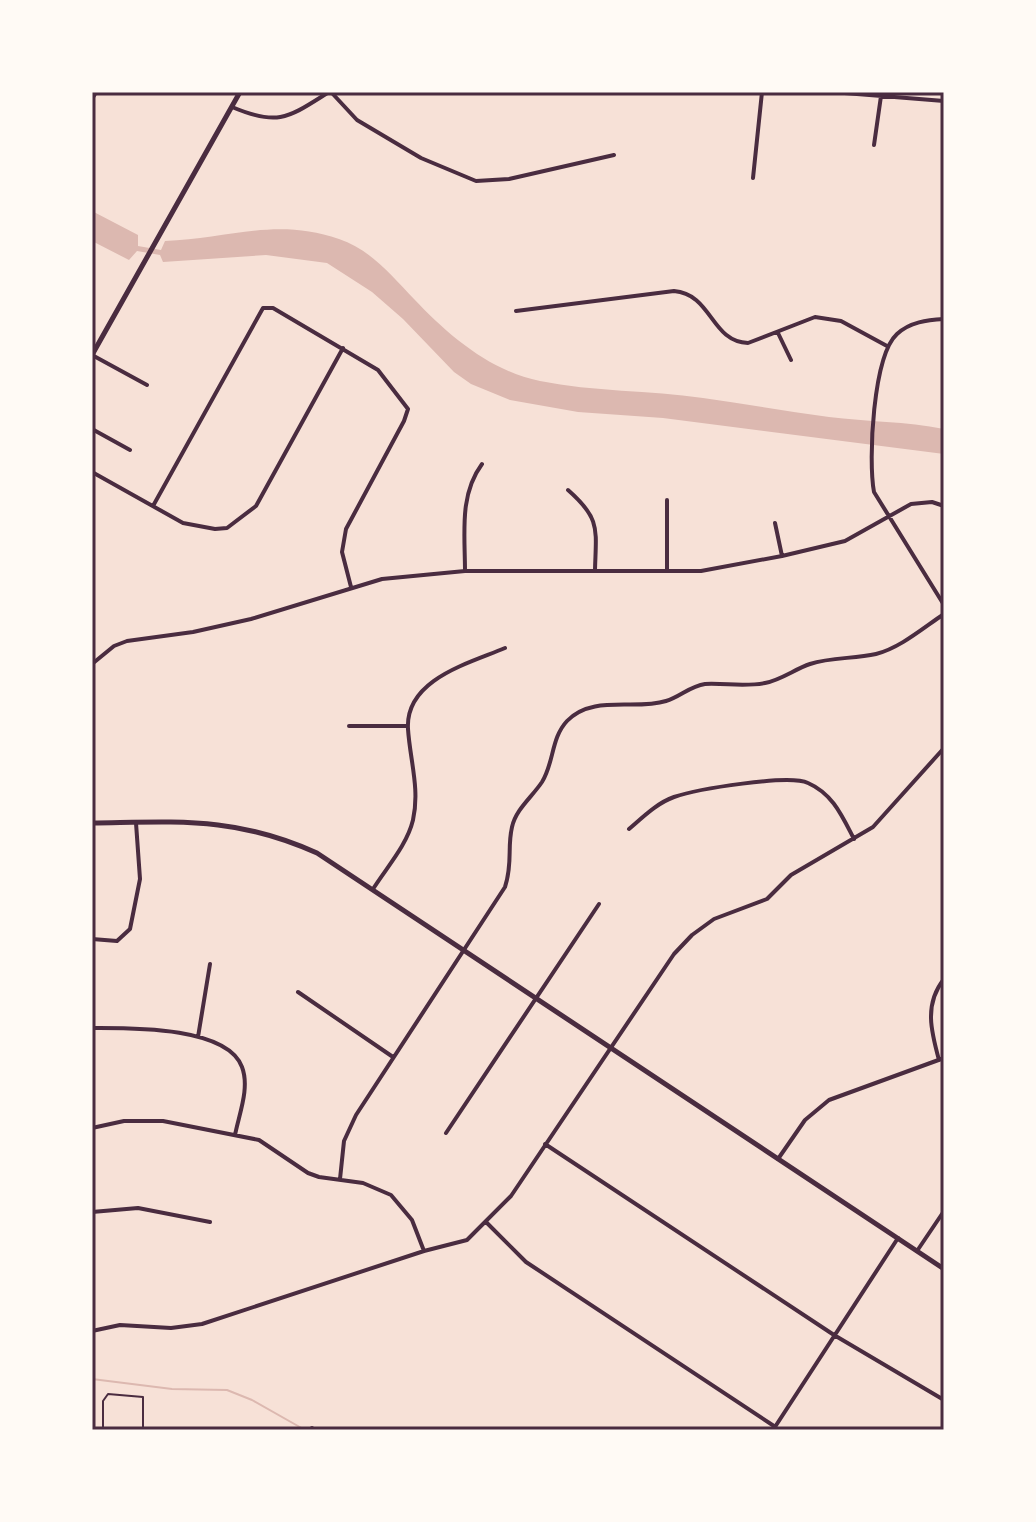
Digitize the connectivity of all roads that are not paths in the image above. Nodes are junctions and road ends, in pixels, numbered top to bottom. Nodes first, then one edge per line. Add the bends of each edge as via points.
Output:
1 (240, 92) edge
2 (330, 92) edge
3 (762, 92) edge
4 (832, 92) edge
5 (881, 95) junction
6 (944, 101) edge
7 (232, 107) junction
8 (874, 145) dead end
9 (614, 155) dead end
10 (753, 178) dead end
11 (516, 311) dead end
12 (944, 319) edge
13 (777, 332) junction
14 (887, 346) junction
15 (343, 348) junction
16 (92, 355) edge
17 (791, 360) dead end
18 (147, 385) dead end
19 (92, 429) edge
20 (130, 450) dead end
21 (482, 464) dead end
22 (92, 472) edge
23 (568, 490) dead end
24 (667, 500) dead end
25 (153, 506) junction
26 (944, 506) edge
27 (890, 517) junction
28 (775, 523) dead end
29 (782, 556) junction
30 (595, 570) junction
31 (465, 571) junction
32 (667, 571) junction
33 (351, 587) junction
34 (944, 605) edge
35 (944, 614) edge
36 (505, 648) dead end
37 (92, 664) edge
38 (349, 726) dead end
39 (408, 726) junction
40 (944, 748) edge
41 (92, 823) edge
42 (136, 823) junction
43 (629, 829) dead end
44 (854, 839) junction
45 (373, 889) junction
46 (599, 904) dead end
47 (92, 939) edge
48 (464, 950) junction
49 (210, 964) dead end
50 (944, 979) edge
51 (298, 992) dead end
52 (536, 998) junction
53 (92, 1028) edge
54 (198, 1037) junction
55 (611, 1047) junction
56 (393, 1057) junction
57 (941, 1059) edge
58 (92, 1128) edge
59 (446, 1133) dead end
60 (235, 1135) junction
61 (545, 1144) junction
62 (778, 1159) junction
63 (340, 1179) junction
64 (944, 1211) edge
65 (92, 1212) edge
66 (210, 1222) dead end
67 (486, 1222) junction
68 (898, 1238) junction
69 (424, 1251) junction
70 (917, 1251) junction
71 (944, 1269) edge
72 (92, 1331) edge
73 (834, 1335) junction
74 (944, 1400) edge
75 (776, 1429) edge
76 (103, 1430) edge
77 (143, 1430) edge

1 - 7 main road
2 - 7 street via 279,119
2 - 9 street via 357,120 421,158 476,181 509,179
3 - 10 street
4 - 5 street
5 - 6 street
5 - 8 street
7 - 16 main road
11 - 13 street via 687,292 735,342
12 - 14 street via 908,326
13 - 14 street via 801,321 827,318
13 - 17 street
14 - 27 street via 880,367 871,472 874,492
15 - 25 street via 251,512 227,528 215,529 183,523
15 - 25 street via 273,308 263,308
15 - 33 street via 378,370 408,409 343,540
16 - 18 street
19 - 20 street
21 - 31 street via 467,494
22 - 25 street
23 - 30 street via 594,519
24 - 32 street
26 - 27 street via 921,501
27 - 29 street via 845,541
27 - 34 street
28 - 29 street
29 - 32 street via 701,571
30 - 31 street
30 - 32 street
31 - 33 street
33 - 37 street via 251,619 127,641
35 - 48 street via 893,647 807,665 768,683 704,684 664,702 577,713 560,732 542,782 512,828 505,887
36 - 39 street via 431,683 418,698
38 - 39 street
39 - 45 street via 415,776 413,818 407,838
40 - 44 street via 873,827
41 - 42 main road
42 - 45 main road via 209,822 278,836 317,853
42 - 47 street via 140,879 130,929 117,941
43 - 44 street via 674,797 795,779 827,794
44 - 55 street via 791,875 767,899 714,919 692,935
45 - 48 main road
46 - 52 street
48 - 52 main road
48 - 56 street
49 - 54 street
50 - 57 street via 930,1008
51 - 56 street
52 - 55 main road
52 - 59 street
53 - 54 street via 142,1028
54 - 60 street via 226,1048 242,1068 246,1084
55 - 61 street
55 - 62 main road
56 - 63 street via 349,1127
57 - 62 street via 829,1100 805,1120
58 - 60 street via 163,1121
60 - 63 street via 269,1145 308,1173
61 - 67 street via 511,1196
61 - 73 street
62 - 68 main road
63 - 69 street via 391,1195 412,1220
64 - 70 street
65 - 66 street via 151,1209
67 - 69 street via 467,1240
67 - 75 street via 526,1262
68 - 70 main road
68 - 73 street
69 - 72 street via 202,1324 120,1325
70 - 71 main road
73 - 74 street
73 - 75 street
76 - 77 lane via 108,1394 143,1397

